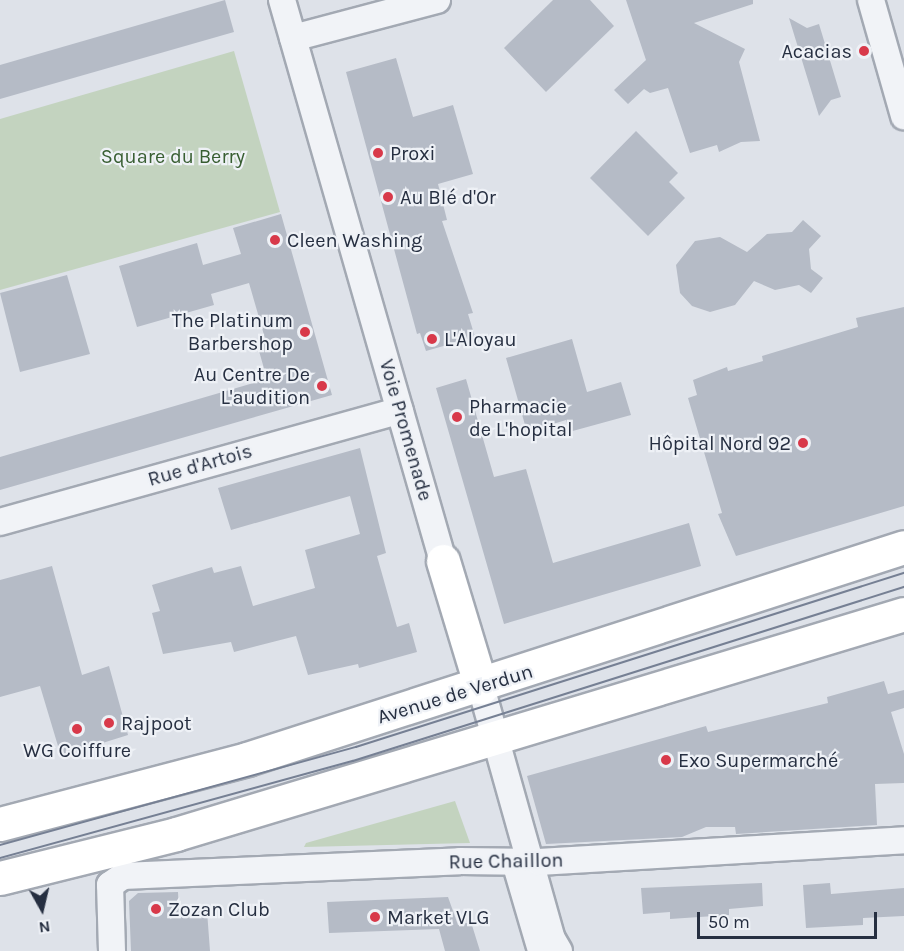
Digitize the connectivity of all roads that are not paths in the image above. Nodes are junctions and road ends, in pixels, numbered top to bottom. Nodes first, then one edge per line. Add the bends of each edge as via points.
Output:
1 (282, 0) edge
2 (437, 0) edge
3 (871, 0) edge
4 (293, 38) junction
5 (904, 116) edge
6 (400, 410) junction
7 (0, 522) edge
8 (904, 547) edge
9 (443, 561) joint
10 (904, 614) edge
11 (481, 687) junction
12 (495, 738) junction
13 (0, 824) edge
14 (904, 840) edge
15 (520, 860) junction
16 (0, 878) edge
17 (112, 951) edge
18 (538, 951) edge
19 (559, 951) edge

1 - 4 street, Voie Promenade
2 - 4 street
3 - 5 street
4 - 6 street, Voie Promenade
6 - 7 street, Rue d'Artois
6 - 9 street, Voie Promenade
8 - 11 main road, Avenue de Verdun
9 - 11 main road, Voie Promenade
10 - 12 main road
11 - 12 street, Voie Promenade
11 - 13 main road, Avenue de Verdun via 247,759
12 - 15 street, Voie Promenade
12 - 16 main road via 176,834
14 - 15 street, Rue Chaillon
15 - 17 street, Rue Chaillon via 123,876 110,885
15 - 18 street, Voie Promenade
15 - 19 street

